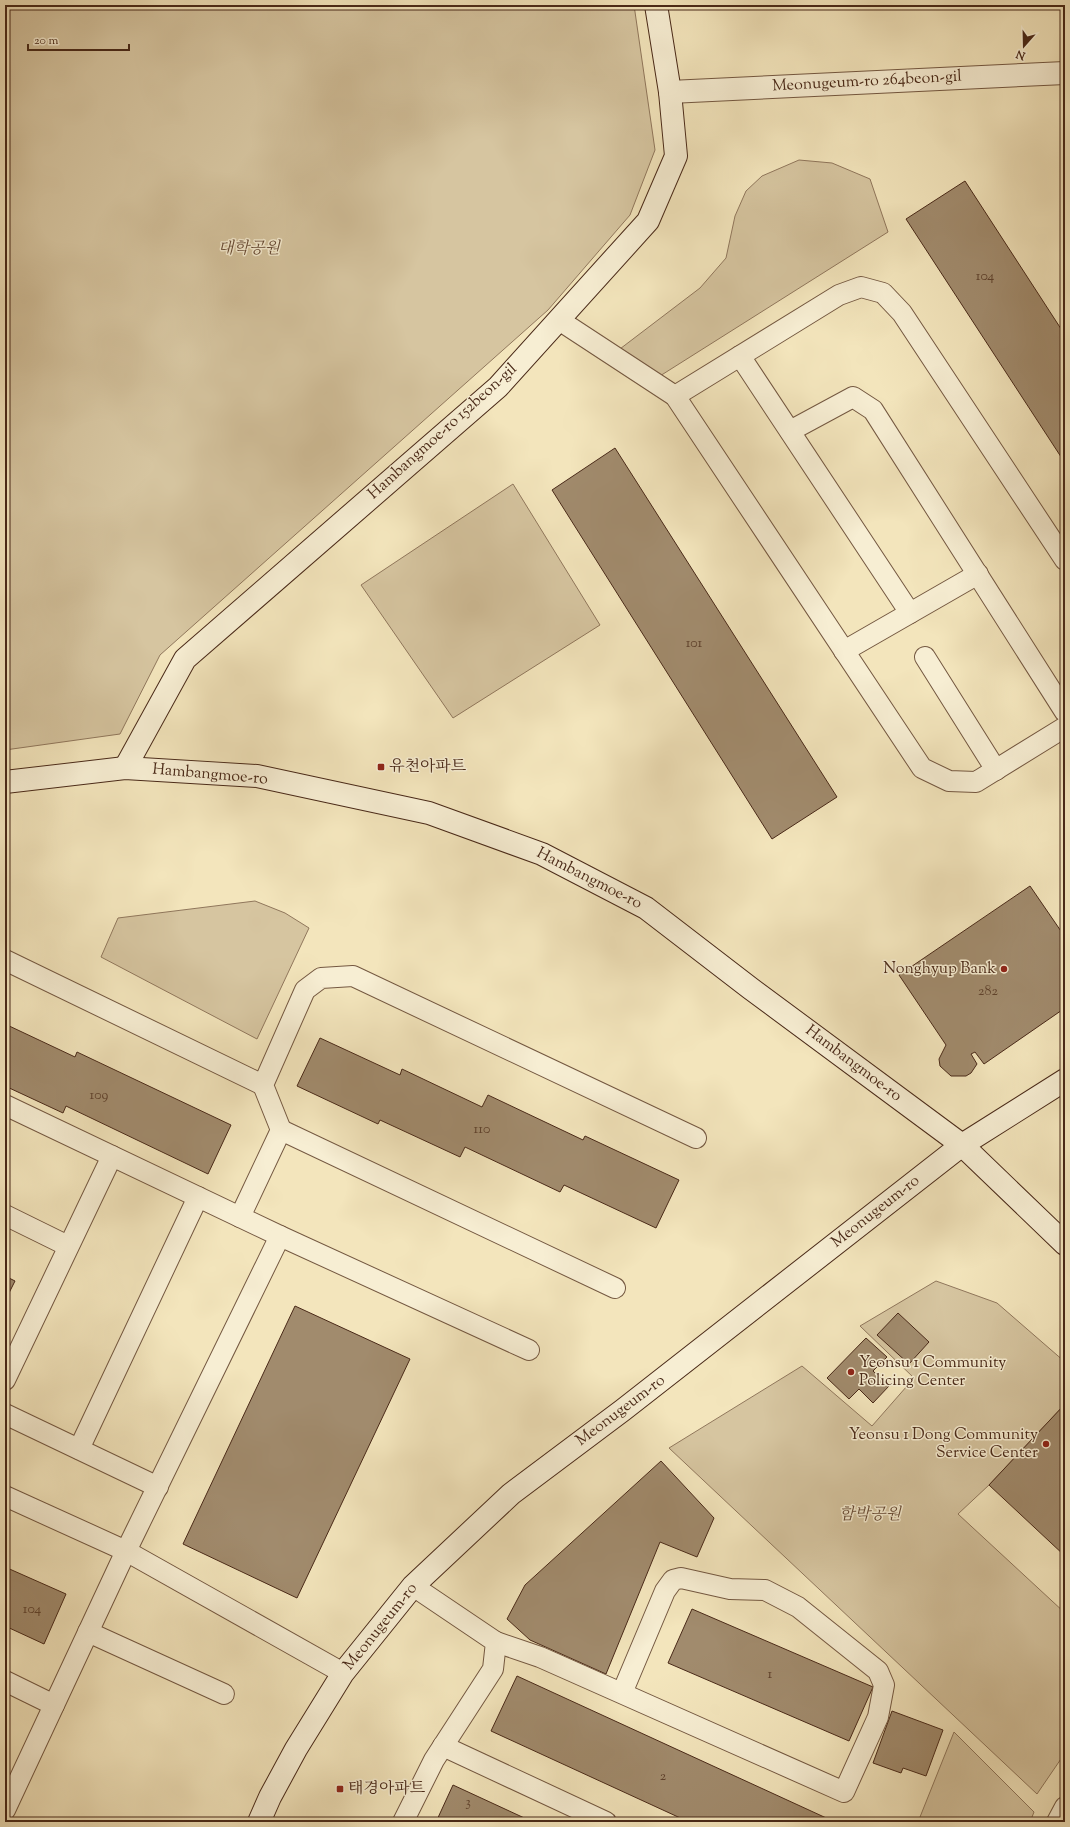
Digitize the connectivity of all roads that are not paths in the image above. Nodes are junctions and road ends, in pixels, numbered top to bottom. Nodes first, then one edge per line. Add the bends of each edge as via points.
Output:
1 (656, 5) edge
2 (1065, 73) edge
3 (670, 92) junction
4 (559, 320) junction
5 (740, 356) junction
6 (675, 396) junction
7 (790, 431) junction
8 (1065, 560) edge
9 (978, 574) junction
10 (910, 613) junction
11 (844, 651) junction
12 (925, 657) dead end
13 (1065, 712) edge
14 (1065, 727) edge
15 (124, 768) junction
16 (996, 770) junction
17 (5, 782) edge
18 (5, 960) edge
19 (1065, 1080) edge
20 (263, 1085) junction
21 (5, 1105) edge
22 (280, 1130) junction
23 (696, 1138) dead end
24 (962, 1145) junction
25 (112, 1156) junction
26 (198, 1197) junction
27 (5, 1215) edge
28 (240, 1217) junction
29 (280, 1236) junction
30 (1065, 1244) edge
31 (68, 1246) junction
32 (615, 1288) dead end
33 (529, 1350) dead end
34 (5, 1380) edge
35 (5, 1414) edge
36 (79, 1449) junction
37 (158, 1487) junction
38 (5, 1496) edge
39 (126, 1551) junction
40 (413, 1586) junction
41 (88, 1632) junction
42 (496, 1642) junction
43 (343, 1673) junction
44 (5, 1681) edge
45 (622, 1693) junction
46 (224, 1694) dead end
47 (54, 1705) junction
48 (443, 1746) junction
49 (13, 1774) edge
50 (1065, 1807) edge
51 (5, 1810) edge
52 (259, 1822) edge
53 (403, 1822) edge
54 (606, 1822) edge
55 (1057, 1822) edge

1 - 3 main road, Hambangmoe-ro 152beon-gil
2 - 3 main road, Meonugeum-ro 264beon-gil
3 - 4 main road, Hambangmoe-ro 152beon-gil via 676,156 648,221
4 - 6 lane
4 - 15 main road, Hambangmoe-ro 152beon-gil via 498,387 185,659
5 - 6 lane
5 - 7 lane
5 - 8 lane via 839,295 861,287 884,293 902,313
6 - 11 lane
7 - 9 lane via 853,397 873,410
7 - 10 lane
9 - 10 lane
9 - 13 lane
10 - 11 lane
11 - 16 lane via 922,768 949,781 976,782
12 - 16 lane
14 - 16 lane
15 - 17 main road, Hambangmoe-ro
15 - 24 main road, Hambangmoe-ro via 256,776 429,813 542,854 646,908
18 - 20 lane
19 - 24 main road, Meonugeum-ro
20 - 22 lane
20 - 23 lane via 305,990 321,978 353,976
21 - 25 lane
22 - 28 lane
22 - 32 lane
24 - 30 main road, Hambangmoe-ro
24 - 40 main road, Meonugeum-ro via 623,1410 511,1494
25 - 26 lane
25 - 31 lane
26 - 28 lane
26 - 36 lane
27 - 31 lane
28 - 29 lane
29 - 33 lane
29 - 37 lane
31 - 34 lane
35 - 36 lane
36 - 37 lane
37 - 39 lane
38 - 39 lane
39 - 41 lane
39 - 43 lane
40 - 42 lane
40 - 43 main road, Meonugeum-ro
41 - 46 lane
41 - 47 lane
42 - 45 lane via 540,1657
42 - 48 lane via 493,1669
43 - 52 main road, Meonugeum-ro via 296,1749
44 - 47 lane
45 - 45 lane via 844,1792 878,1717 884,1685 878,1671 798,1607 765,1590 730,1590 681,1578 673,1580 665,1591
47 - 49 lane
48 - 53 lane
48 - 54 lane
49 - 51 lane
50 - 55 lane

